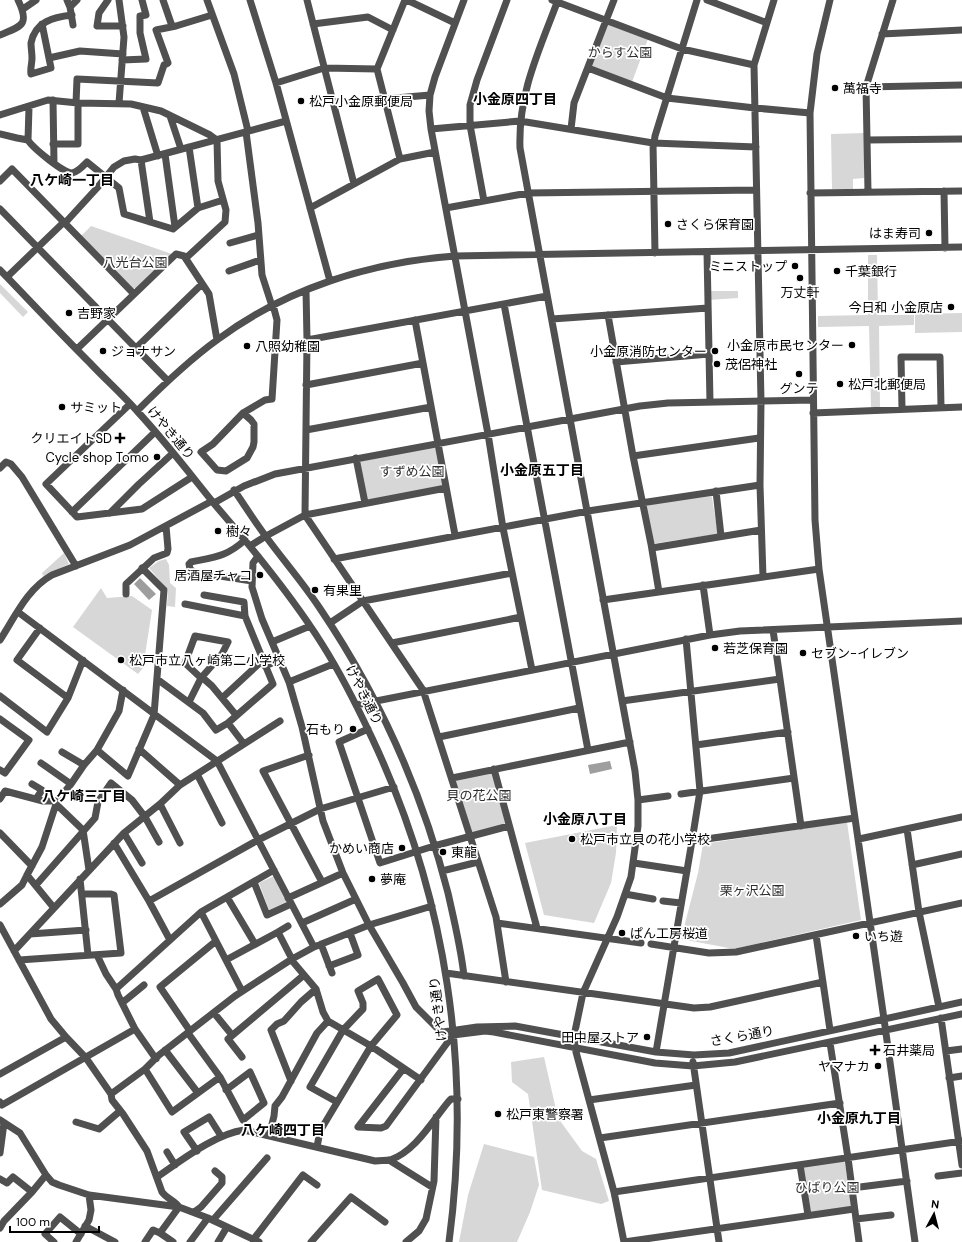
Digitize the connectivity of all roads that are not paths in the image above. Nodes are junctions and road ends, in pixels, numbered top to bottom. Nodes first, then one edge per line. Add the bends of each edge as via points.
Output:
1 (18, 0) edge
2 (36, 0) edge
3 (77, 0) edge
4 (108, 0) edge
5 (119, 0) edge
6 (142, 0) edge
7 (163, 0) edge
8 (207, 0) edge
9 (250, 0) edge
10 (307, 0) edge
11 (406, 0) edge
12 (464, 0) edge
13 (507, 0) edge
14 (614, 0) edge
15 (697, 0) edge
16 (707, 0) edge
17 (774, 0) edge
18 (830, 0) edge
19 (893, 0) edge
20 (556, 1) edge
21 (69, 3) edge
22 (23, 9) junction
23 (72, 15) junction
24 (212, 15) junction
25 (606, 20) junction
26 (455, 23) junction
27 (767, 23) junction
28 (42, 24) junction
29 (313, 24) junction
30 (73, 25) dead end
31 (123, 26) junction
32 (172, 26) junction
33 (393, 30) junction
34 (962, 30) edge
35 (882, 34) junction
36 (0, 35) edge
37 (682, 49) junction
38 (123, 57) junction
39 (49, 58) junction
40 (754, 65) junction
41 (324, 68) junction
42 (588, 68) junction
43 (377, 69) junction
44 (121, 81) junction
45 (276, 83) junction
46 (962, 85) edge
47 (866, 87) junction
48 (430, 95) junction
49 (667, 98) junction
50 (384, 99) junction
51 (53, 100) junction
52 (77, 103) junction
53 (120, 103) junction
54 (29, 107) junction
55 (143, 107) junction
56 (755, 108) junction
57 (810, 113) junction
58 (0, 115) edge
59 (170, 116) junction
60 (286, 121) junction
61 (520, 121) junction
62 (470, 125) junction
63 (431, 129) junction
64 (571, 129) junction
65 (247, 132) junction
66 (0, 134) edge
67 (962, 139) edge
68 (28, 140) junction
69 (217, 140) junction
70 (867, 140) junction
71 (654, 143) junction
72 (53, 144) junction
73 (189, 147) junction
74 (756, 147) junction
75 (181, 149) junction
76 (435, 152) junction
77 (162, 155) junction
78 (400, 159) junction
79 (141, 160) junction
80 (54, 163) junction
81 (106, 176) junction
82 (0, 181) edge
83 (354, 184) junction
84 (756, 190) junction
85 (654, 191) junction
86 (944, 191) junction
87 (962, 191) edge
88 (868, 192) junction
89 (528, 193) junction
90 (810, 193) junction
91 (223, 200) junction
92 (484, 201) junction
93 (198, 208) junction
94 (310, 208) junction
95 (446, 208) junction
96 (0, 209) edge
97 (64, 222) junction
98 (150, 222) junction
99 (175, 227) junction
100 (258, 235) junction
101 (230, 243) dead end
102 (38, 247) junction
103 (945, 248) junction
104 (962, 248) edge
105 (811, 250) junction
106 (758, 251) junction
107 (707, 252) junction
108 (655, 253) junction
109 (539, 254) junction
110 (455, 256) junction
111 (186, 258) junction
112 (260, 260) junction
113 (0, 270) edge
114 (229, 270) dead end
115 (7, 277) junction
116 (330, 281) junction
117 (202, 284) junction
118 (306, 290) junction
119 (134, 294) junction
120 (547, 296) junction
121 (504, 304) junction
122 (273, 305) junction
123 (708, 308) junction
124 (465, 311) junction
125 (608, 315) junction
126 (107, 319) junction
127 (415, 320) junction
128 (552, 320) junction
129 (217, 340) junction
130 (307, 340) junction
131 (136, 348) junction
132 (77, 349) junction
133 (709, 354) junction
134 (616, 362) junction
135 (423, 364) junction
136 (168, 381) junction
137 (306, 386) junction
138 (813, 400) junction
139 (760, 401) junction
140 (710, 402) junction
141 (130, 404) junction
142 (431, 407) junction
143 (962, 407) edge
144 (941, 408) junction
145 (625, 409) junction
146 (902, 409) junction
147 (137, 411) junction
148 (813, 413) junction
149 (243, 414) junction
150 (570, 419) junction
151 (528, 426) junction
152 (306, 430) junction
153 (155, 432) junction
154 (488, 434) junction
155 (760, 438) junction
156 (438, 443) junction
157 (173, 453) junction
158 (633, 456) junction
159 (356, 458) junction
160 (0, 468) edge
161 (305, 468) junction
162 (192, 477) junction
163 (760, 485) junction
164 (446, 488) junction
165 (234, 490) junction
166 (716, 491) junction
167 (213, 502) junction
168 (365, 503) junction
169 (643, 503) junction
170 (588, 511) junction
171 (72, 512) junction
172 (110, 513) junction
173 (305, 515) junction
174 (544, 519) junction
175 (166, 526) junction
176 (503, 528) junction
177 (761, 530) junction
178 (455, 535) junction
179 (266, 536) junction
180 (721, 536) junction
181 (245, 540) junction
182 (250, 546) junction
183 (652, 548) junction
184 (258, 556) junction
185 (334, 558) junction
186 (76, 566) junction
187 (142, 568) junction
188 (819, 569) junction
189 (512, 573) junction
190 (763, 577) junction
191 (252, 581) junction
192 (703, 586) junction
193 (659, 592) junction
194 (126, 594) dead end
195 (204, 595) dead end
196 (603, 600) junction
197 (363, 601) junction
198 (185, 604) dead end
199 (18, 612) junction
200 (245, 616) junction
201 (521, 617) junction
202 (962, 621) edge
203 (330, 623) junction
204 (310, 626) junction
205 (828, 627) junction
206 (40, 628) junction
207 (773, 630) junction
208 (710, 635) junction
209 (686, 639) junction
210 (0, 640) edge
211 (272, 642) junction
212 (392, 643) junction
213 (613, 654) junction
214 (83, 660) junction
215 (279, 660) junction
216 (571, 662) junction
217 (264, 663) junction
218 (334, 664) junction
219 (532, 670) junction
220 (201, 678) junction
221 (157, 679) junction
222 (780, 679) junction
223 (289, 682) junction
224 (122, 690) junction
225 (423, 690) junction
226 (691, 692) junction
227 (0, 696) edge
228 (68, 698) junction
229 (222, 698) junction
230 (375, 701) junction
231 (189, 702) junction
232 (622, 702) junction
233 (356, 705) junction
234 (579, 708) junction
235 (154, 715) junction
236 (236, 715) junction
237 (0, 719) edge
238 (280, 721) dead end
239 (228, 723) junction
240 (368, 729) junction
241 (788, 732) junction
242 (439, 737) junction
243 (630, 742) junction
244 (244, 744) junction
245 (696, 745) junction
246 (140, 749) junction
247 (98, 750) junction
248 (588, 750) junction
249 (62, 752) dead end
250 (309, 755) junction
251 (217, 761) junction
252 (41, 764) dead end
253 (84, 765) junction
254 (494, 769) junction
255 (0, 770) edge
256 (198, 774) junction
257 (452, 778) junction
258 (794, 778) junction
259 (32, 784) dead end
260 (71, 784) junction
261 (180, 785) junction
262 (394, 787) junction
263 (700, 791) junction
264 (681, 794) dead end
265 (668, 796) dead end
266 (357, 797) junction
267 (0, 799) edge
268 (36, 800) junction
269 (638, 800) junction
270 (57, 802) junction
271 (160, 804) junction
272 (320, 809) junction
273 (145, 817) junction
274 (962, 817) edge
275 (855, 818) junction
276 (222, 823) dead end
277 (291, 823) junction
278 (509, 826) junction
279 (801, 826) junction
280 (907, 829) junction
281 (83, 830) junction
282 (0, 833) edge
283 (124, 833) junction
284 (470, 836) junction
285 (858, 839) junction
286 (258, 840) junction
287 (692, 841) junction
288 (159, 842) dead end
289 (114, 843) junction
290 (180, 843) dead end
291 (434, 846) junction
292 (417, 851) junction
293 (962, 854) edge
294 (478, 862) junction
295 (142, 863) dead end
296 (634, 863) junction
297 (912, 865) junction
298 (32, 866) junction
299 (88, 870) junction
300 (274, 870) junction
301 (687, 871) junction
302 (442, 872) junction
303 (344, 873) junction
304 (27, 875) junction
305 (80, 879) junction
306 (254, 882) junction
307 (322, 882) junction
308 (36, 885) junction
309 (82, 894) junction
310 (625, 894) junction
311 (227, 897) junction
312 (356, 899) junction
313 (653, 899) dead end
314 (663, 900) dead end
315 (149, 901) junction
316 (290, 901) junction
317 (681, 903) junction
318 (962, 903) edge
319 (0, 904) edge
320 (432, 906) junction
321 (54, 908) junction
322 (201, 912) junction
323 (919, 912) junction
324 (497, 922) junction
325 (302, 923) junction
326 (870, 923) junction
327 (0, 925) edge
328 (369, 925) junction
329 (288, 926) dead end
330 (536, 928) junction
331 (86, 930) junction
332 (278, 932) junction
333 (350, 933) junction
334 (30, 934) junction
335 (816, 935) junction
336 (608, 938) junction
337 (170, 940) junction
338 (216, 941) junction
339 (641, 943) dead end
340 (255, 944) junction
341 (651, 944) dead end
342 (317, 945) junction
343 (674, 947) junction
344 (14, 951) junction
345 (97, 955) junction
346 (88, 956) junction
347 (292, 959) junction
348 (19, 960) junction
349 (226, 960) junction
350 (446, 973) junction
351 (304, 975) junction
352 (464, 976) junction
353 (506, 982) junction
354 (823, 982) junction
355 (144, 985) dead end
356 (116, 989) junction
357 (316, 989) junction
358 (242, 991) junction
359 (583, 993) junction
360 (962, 1002) edge
361 (122, 1003) junction
362 (664, 1004) junction
363 (939, 1007) junction
364 (214, 1013) junction
365 (962, 1014) edge
366 (941, 1018) junction
367 (884, 1019) junction
368 (328, 1021) junction
369 (136, 1029) junction
370 (343, 1030) junction
371 (830, 1030) junction
372 (886, 1030) junction
373 (189, 1032) junction
374 (453, 1033) junction
375 (232, 1035) junction
376 (574, 1036) junction
377 (66, 1037) junction
378 (830, 1042) junction
379 (371, 1046) junction
380 (575, 1048) junction
381 (962, 1049) edge
382 (165, 1050) junction
383 (946, 1051) junction
384 (656, 1052) junction
385 (694, 1055) junction
386 (86, 1058) junction
387 (242, 1058) dead end
388 (156, 1059) junction
389 (693, 1066) junction
390 (403, 1068) junction
391 (145, 1069) junction
392 (0, 1074) edge
393 (962, 1076) edge
394 (220, 1077) junction
395 (949, 1078) junction
396 (421, 1080) junction
397 (291, 1081) junction
398 (696, 1085) junction
399 (226, 1090) junction
400 (198, 1093) junction
401 (111, 1094) junction
402 (458, 1099) junction
403 (589, 1100) junction
404 (0, 1102) edge
405 (337, 1102) junction
406 (840, 1103) junction
407 (120, 1111) junction
408 (436, 1117) junction
409 (2, 1121) edge
410 (76, 1122) dead end
411 (702, 1124) junction
412 (221, 1136) junction
413 (269, 1136) junction
414 (600, 1138) junction
415 (960, 1142) edge
416 (317, 1147) junction
417 (902, 1150) junction
418 (196, 1151) junction
419 (167, 1152) dead end
420 (0, 1153) edge
421 (267, 1158) dead end
422 (848, 1158) junction
423 (389, 1160) junction
424 (175, 1165) junction
425 (800, 1165) junction
426 (962, 1165) edge
427 (215, 1171) dead end
428 (962, 1173) edge
429 (46, 1175) junction
430 (938, 1176) dead end
431 (157, 1177) junction
432 (710, 1178) junction
433 (0, 1179) edge
434 (907, 1181) junction
435 (317, 1185) dead end
436 (432, 1187) junction
437 (852, 1188) junction
438 (32, 1192) junction
439 (614, 1192) junction
440 (89, 1195) junction
441 (179, 1207) junction
442 (854, 1209) junction
443 (194, 1212) junction
444 (808, 1215) junction
445 (891, 1215) dead end
446 (210, 1219) junction
447 (856, 1219) junction
448 (1, 1222) edge
449 (385, 1222) dead end
450 (85, 1226) junction
451 (227, 1228) junction
452 (717, 1228) junction
453 (160, 1233) junction
454 (80, 1234) junction
455 (251, 1240) edge
456 (54, 1242) edge
457 (76, 1242) edge
458 (115, 1242) edge
459 (145, 1242) edge
460 (173, 1242) edge
461 (190, 1242) edge
462 (218, 1242) edge
463 (311, 1242) edge
464 (406, 1242) edge
465 (449, 1242) edge
466 (624, 1242) edge
467 (719, 1242) edge
468 (859, 1242) edge
469 (915, 1242) edge

1 - 22 street
2 - 22 street
3 - 21 street
4 - 31 street via 98,13 97,26
5 - 31 street
6 - 38 street via 146,16 140,16 140,33 146,59
7 - 32 street
8 - 24 street
9 - 45 street
10 - 29 street
11 - 26 street
11 - 33 street
12 - 26 street
13 - 62 street via 472,93
14 - 25 street
15 - 37 street
16 - 27 street
17 - 27 street
18 - 57 street via 817,54
19 - 35 street
20 - 25 street
20 - 61 street via 528,78
21 - 23 street
22 - 36 street via 24,18 20,27
23 - 28 street via 58,17
23 - 30 street
24 - 32 street
24 - 65 street via 234,74
25 - 37 street
25 - 42 street
26 - 48 street via 434,77
27 - 40 street
28 - 39 street
28 - 39 street via 31,42 31,74 51,68
29 - 33 street via 368,17
29 - 41 street
31 - 38 street
32 - 44 street via 156,30 168,63 164,65 158,83
33 - 43 street
34 - 35 street
35 - 47 street
37 - 40 street
37 - 49 street
38 - 39 street via 80,51
38 - 44 street
40 - 56 street
41 - 43 street
41 - 45 street
41 - 83 street
42 - 49 street
42 - 64 street via 574,104
43 - 50 street
44 - 52 street via 77,79
44 - 53 street
45 - 60 street
46 - 47 street
47 - 70 street
48 - 50 street
48 - 63 street
49 - 56 street
49 - 71 street
50 - 78 street
51 - 52 street
51 - 54 street
51 - 72 street
52 - 53 street
52 - 72 street via 78,144
53 - 55 street
54 - 58 street
54 - 68 street
55 - 59 street
55 - 77 street
56 - 57 street
56 - 74 street
57 - 90 street
59 - 69 street
59 - 75 street
60 - 65 street
60 - 94 street
61 - 62 street
61 - 64 street
61 - 89 street via 520,148
62 - 63 street
62 - 92 street
63 - 76 street
64 - 71 street
65 - 69 street
65 - 100 street
66 - 68 street
67 - 70 street
68 - 80 street
69 - 73 street
69 - 91 street via 218,180
70 - 88 street
71 - 74 street
71 - 85 street
72 - 80 street
73 - 75 street
73 - 93 street
74 - 84 street
75 - 77 street
76 - 78 street
76 - 95 street
77 - 79 street
77 - 99 street
78 - 83 street
79 - 81 street via 124,161
79 - 98 street
80 - 81 street via 72,173 87,162
81 - 97 street
81 - 98 street via 120,190 124,214
82 - 97 street via 12,169
83 - 94 street
84 - 85 street
84 - 106 street
85 - 89 street
85 - 108 street
86 - 87 street
86 - 88 street
86 - 103 street
88 - 90 street
89 - 92 street
89 - 109 street
90 - 105 street
91 - 93 street
91 - 111 street via 226,210 225,222
92 - 95 street
93 - 99 street
94 - 116 street
95 - 110 street
96 - 102 street
97 - 102 street
97 - 119 street
98 - 99 street via 173,229
100 - 101 street
100 - 112 street
102 - 115 street
102 - 126 street
103 - 104 street
103 - 105 street
105 - 106 street
105 - 138 street
106 - 107 street
106 - 139 street
107 - 108 street
107 - 123 street
108 - 109 street
109 - 110 street
109 - 120 street
110 - 116 street via 390,264
110 - 124 street
111 - 117 street
111 - 119 street via 176,254
112 - 114 street
112 - 122 street via 262,275
113 - 115 street, けやき通り
115 - 132 street, けやき通り
116 - 118 street
117 - 129 street via 208,294
117 - 131 street
118 - 122 street
118 - 130 street
119 - 126 street
120 - 121 street
120 - 128 street
121 - 124 street
121 - 151 street
122 - 129 street
122 - 149 street via 277,320 272,399 265,400
123 - 125 street
123 - 133 street
124 - 127 street
124 - 154 street
125 - 128 street
125 - 134 street
126 - 131 street
126 - 132 street
127 - 130 street
127 - 135 street
128 - 150 street
129 - 136 street
130 - 137 street
131 - 136 street
132 - 141 street, けやき通り
133 - 134 street
133 - 140 street
134 - 145 street
135 - 137 street
135 - 142 street
136 - 147 street
137 - 152 street
138 - 139 street
138 - 148 street
139 - 140 street
139 - 155 street
140 - 145 street via 655,404
141 - 147 street, けやき通り
141 - 171 street via 46,484
142 - 152 street
142 - 156 street
143 - 144 street
144 - 146 street
144 - 146 street via 940,357 901,358
145 - 150 street
145 - 158 street
146 - 148 street
147 - 153 street, けやき通り
148 - 188 street via 815,520
149 - 149 street via 254,424 253,447 247,458 226,471 217,470 201,452 213,444
150 - 151 street
150 - 170 street
151 - 154 street
151 - 174 street
152 - 161 street
153 - 157 street, けやき通り
153 - 171 street
154 - 156 street
154 - 176 street
155 - 158 street
155 - 163 street
156 - 159 street
156 - 164 street
157 - 162 street, けやき通り
157 - 172 street
158 - 169 street
159 - 161 street
159 - 168 street
160 - 186 street via 6,462 11,464 22,477
161 - 165 street via 262,478
161 - 173 street
162 - 167 street, けやき通り
162 - 172 street via 142,509
163 - 166 street
163 - 177 street
164 - 168 street
164 - 178 street
165 - 167 street
165 - 179 street
166 - 169 street
166 - 180 street
167 - 175 street
167 - 181 street, けやき通り
168 - 173 street
169 - 170 street
169 - 183 street
170 - 174 street
170 - 196 street
171 - 172 street via 77,517
173 - 179 street
173 - 185 street
174 - 176 street
174 - 216 street
175 - 186 street via 130,545
175 - 187 street via 167,553 154,558
176 - 178 street
176 - 189 street
177 - 180 street
177 - 190 street
178 - 185 street
179 - 182 street
179 - 203 street
180 - 183 street
181 - 182 street, けやき通り
181 - 191 street via 223,555 191,562 190,570
182 - 184 street, けやき通り
183 - 193 street
184 - 191 street via 253,563
184 - 204 street, けやき通り
185 - 197 street
186 - 199 street via 45,579 30,594
187 - 194 street via 126,584
187 - 221 street via 164,590
188 - 190 street
188 - 205 street
189 - 197 street
189 - 201 street
190 - 192 street
191 - 211 street via 258,609
192 - 193 street
192 - 208 street
193 - 196 street
195 - 200 street via 244,602
196 - 213 street
197 - 203 street
197 - 212 street
198 - 200 street
199 - 206 street
199 - 210 street
200 - 217 street
201 - 212 street
201 - 219 street
202 - 205 street
203 - 230 street
204 - 211 street
204 - 218 street, けやき通り
205 - 207 street
205 - 275 street
206 - 214 street
206 - 228 street via 17,660
207 - 208 street
207 - 222 street
208 - 209 street
209 - 213 street
209 - 226 street
211 - 215 street
212 - 225 street
213 - 216 street
213 - 232 street
214 - 224 street
214 - 228 street
215 - 217 street
215 - 223 street
216 - 219 street
216 - 234 street
217 - 229 street
217 - 236 street via 273,684
218 - 223 street
218 - 233 street, けやき通り
219 - 225 street
220 - 220 street via 222,654 228,642 195,636 184,663
220 - 229 street
220 - 231 street
221 - 231 street
221 - 235 street
222 - 226 street
222 - 241 street
223 - 250 street
224 - 235 street
224 - 247 street via 119,711
225 - 230 street
225 - 242 street
226 - 232 street
226 - 245 street
227 - 228 street via 46,732
229 - 236 street
230 - 233 street
230 - 291 street via 412,782
231 - 239 street via 203,713 216,730
232 - 243 street
233 - 240 street, けやき通り
234 - 242 street
234 - 248 street
235 - 246 street
235 - 251 street
236 - 239 street
237 - 255 street via 29,740 6,773
238 - 244 street
239 - 244 street
240 - 262 street, けやき通り
240 - 266 street via 339,742
241 - 245 street
241 - 258 street
242 - 257 street
243 - 248 street
243 - 269 street
244 - 251 street
245 - 263 street
246 - 247 street via 128,776
246 - 261 street
247 - 253 street
248 - 254 street
249 - 253 street
250 - 272 street
250 - 277 street via 263,771
251 - 256 street
251 - 286 street
252 - 260 street
253 - 260 street
254 - 257 street
254 - 278 street
256 - 261 street
256 - 276 street
257 - 284 street
258 - 263 street
258 - 279 street
259 - 268 street via 42,790
260 - 270 street
261 - 271 street
262 - 266 street
262 - 292 street, けやき通り
263 - 264 street
263 - 287 street
265 - 269 street
266 - 272 street
266 - 292 street via 380,863
267 - 268 street via 5,791
268 - 270 street
269 - 296 street
270 - 281 street
270 - 298 street via 42,847
271 - 273 street
271 - 290 street
272 - 277 street
272 - 303 street
273 - 281 street via 132,800 110,783 98,802 95,818
273 - 283 street
273 - 288 street
274 - 280 street
275 - 279 street
275 - 285 street
277 - 286 street
277 - 307 street
278 - 284 street
278 - 330 street
279 - 287 street
280 - 285 street
280 - 297 street
281 - 299 street
281 - 308 street
282 - 298 street
283 - 289 street
283 - 295 street
284 - 291 street
284 - 294 street
285 - 326 street
286 - 300 street
286 - 315 street
287 - 301 street
289 - 299 street
289 - 315 street
291 - 292 street
291 - 302 street
292 - 320 street, けやき通り
293 - 297 street
294 - 302 street
294 - 324 street
296 - 301 street
296 - 310 street
297 - 323 street
298 - 304 street
299 - 305 street
300 - 306 street
300 - 316 street
301 - 317 street
302 - 352 street via 457,932
303 - 307 street
303 - 312 street
304 - 308 street
304 - 319 street via 22,885
305 - 309 street
305 - 321 street
306 - 311 street
306 - 316 street via 267,915
307 - 316 street
308 - 321 street
309 - 331 street
309 - 345 street via 114,895 121,953
310 - 313 street
310 - 336 street
311 - 322 street
311 - 340 street
312 - 325 street
312 - 328 street
314 - 317 street
315 - 337 street
316 - 325 street
317 - 343 street
318 - 323 street
320 - 328 street
320 - 350 street, けやき通り
321 - 334 street
322 - 337 street
322 - 338 street
323 - 326 street
323 - 363 street
324 - 330 street
324 - 353 street
325 - 342 street
326 - 335 street
326 - 367 street
327 - 344 street
328 - 333 street
328 - 374 street via 416,1007 440,1031
329 - 332 street
330 - 336 street
331 - 334 street
331 - 346 street
332 - 340 street
332 - 347 street
333 - 342 street
333 - 342 street via 358,954 331,970
334 - 344 street
335 - 343 street via 728,953 709,953
335 - 354 street
336 - 339 street
336 - 359 street
337 - 356 street
338 - 349 street
338 - 373 street via 160,987
340 - 349 street
341 - 343 street
342 - 347 street
343 - 362 street
344 - 348 street
345 - 346 street
345 - 356 street
346 - 348 street
347 - 351 street
347 - 358 street
348 - 377 street via 51,1019
349 - 358 street
350 - 352 street
350 - 374 street, けやき通り
351 - 357 street
351 - 375 street
352 - 353 street
353 - 359 street
354 - 362 street via 710,1007 694,1008
354 - 371 street
355 - 361 street
356 - 361 street
357 - 368 street
357 - 397 street via 284,1021 271,1030
358 - 364 street
359 - 362 street
359 - 376 street
360 - 363 street, さくら通り
361 - 369 street
362 - 384 street
363 - 367 street, さくら通り
364 - 373 street
364 - 375 street
365 - 366 street, さくら通り
366 - 372 street, さくら通り
366 - 383 street
367 - 371 street, さくら通り
367 - 372 street
368 - 370 street
368 - 397 street via 317,1033
369 - 386 street
369 - 388 street
370 - 379 street
370 - 379 street via 363,1009 358,991 378,979 397,1015
370 - 405 street via 310,1087
371 - 385 street, さくら通り via 729,1053
372 - 378 street, さくら通り
372 - 417 street
373 - 382 street
373 - 394 street
374 - 376 street, さくら通り via 493,1026 515,1026
374 - 380 street, さくら通り via 494,1032
374 - 396 street
374 - 402 street, けやき通り
375 - 387 street via 228,1039
376 - 380 street
376 - 384 street, さくら通り
377 - 386 street
377 - 392 street
378 - 389 street, さくら通り via 734,1062
378 - 406 street
379 - 390 street
379 - 405 street
380 - 389 street, さくら通り via 655,1063
380 - 403 street
381 - 383 street
382 - 388 street
382 - 400 street
383 - 395 street
384 - 385 street, さくら通り
385 - 389 street
386 - 401 street
386 - 404 street via 2,1105
388 - 391 street
389 - 398 street
390 - 396 street
390 - 396 street via 358,1126 386,1126
391 - 400 street via 172,1112
391 - 401 street
393 - 395 street
394 - 399 street
394 - 400 street
395 - 415 street
397 - 413 street via 275,1106
398 - 403 street
398 - 411 street
399 - 399 street via 243,1120 264,1103 250,1072
401 - 407 street
402 - 408 street via 451,1099
402 - 465 street, けやき通り via 454,1202
403 - 414 street
405 - 416 street via 320,1131
406 - 411 street
406 - 422 street
407 - 410 street via 99,1130
407 - 431 street via 146,1151
408 - 423 street via 412,1147
408 - 436 street
409 - 420 street
409 - 429 street via 20,1134
411 - 414 street
411 - 432 street
412 - 413 street via 244,1130
412 - 418 street
412 - 418 street via 209,1117 184,1132
413 - 416 street
414 - 439 street
415 - 417 street
415 - 426 street
416 - 423 street via 375,1161
417 - 422 street
417 - 434 street
418 - 424 street
419 - 424 street
421 - 446 street
422 - 425 street
422 - 437 street
423 - 436 street
424 - 431 street
425 - 432 street
425 - 444 street
427 - 443 street via 222,1177 222,1183
428 - 430 street
429 - 438 street
429 - 440 street via 52,1182
431 - 441 street via 165,1196
432 - 439 street
432 - 452 street
433 - 438 street via 6,1183 13,1177
434 - 437 street
434 - 469 street
435 - 455 street via 303,1175
436 - 464 street via 425,1223
437 - 442 street
438 - 448 street
439 - 466 street
440 - 441 street
440 - 450 street via 91,1210
441 - 443 street
441 - 453 street
442 - 444 street
442 - 447 street
443 - 446 street
444 - 452 street
445 - 447 street
446 - 451 street
446 - 461 street
447 - 468 street
449 - 463 street via 351,1197
450 - 454 street
450 - 458 street
451 - 455 street
451 - 462 street
452 - 466 street
452 - 467 street
453 - 459 street via 153,1230
453 - 460 street
454 - 456 street via 60,1217 45,1234
454 - 457 street

